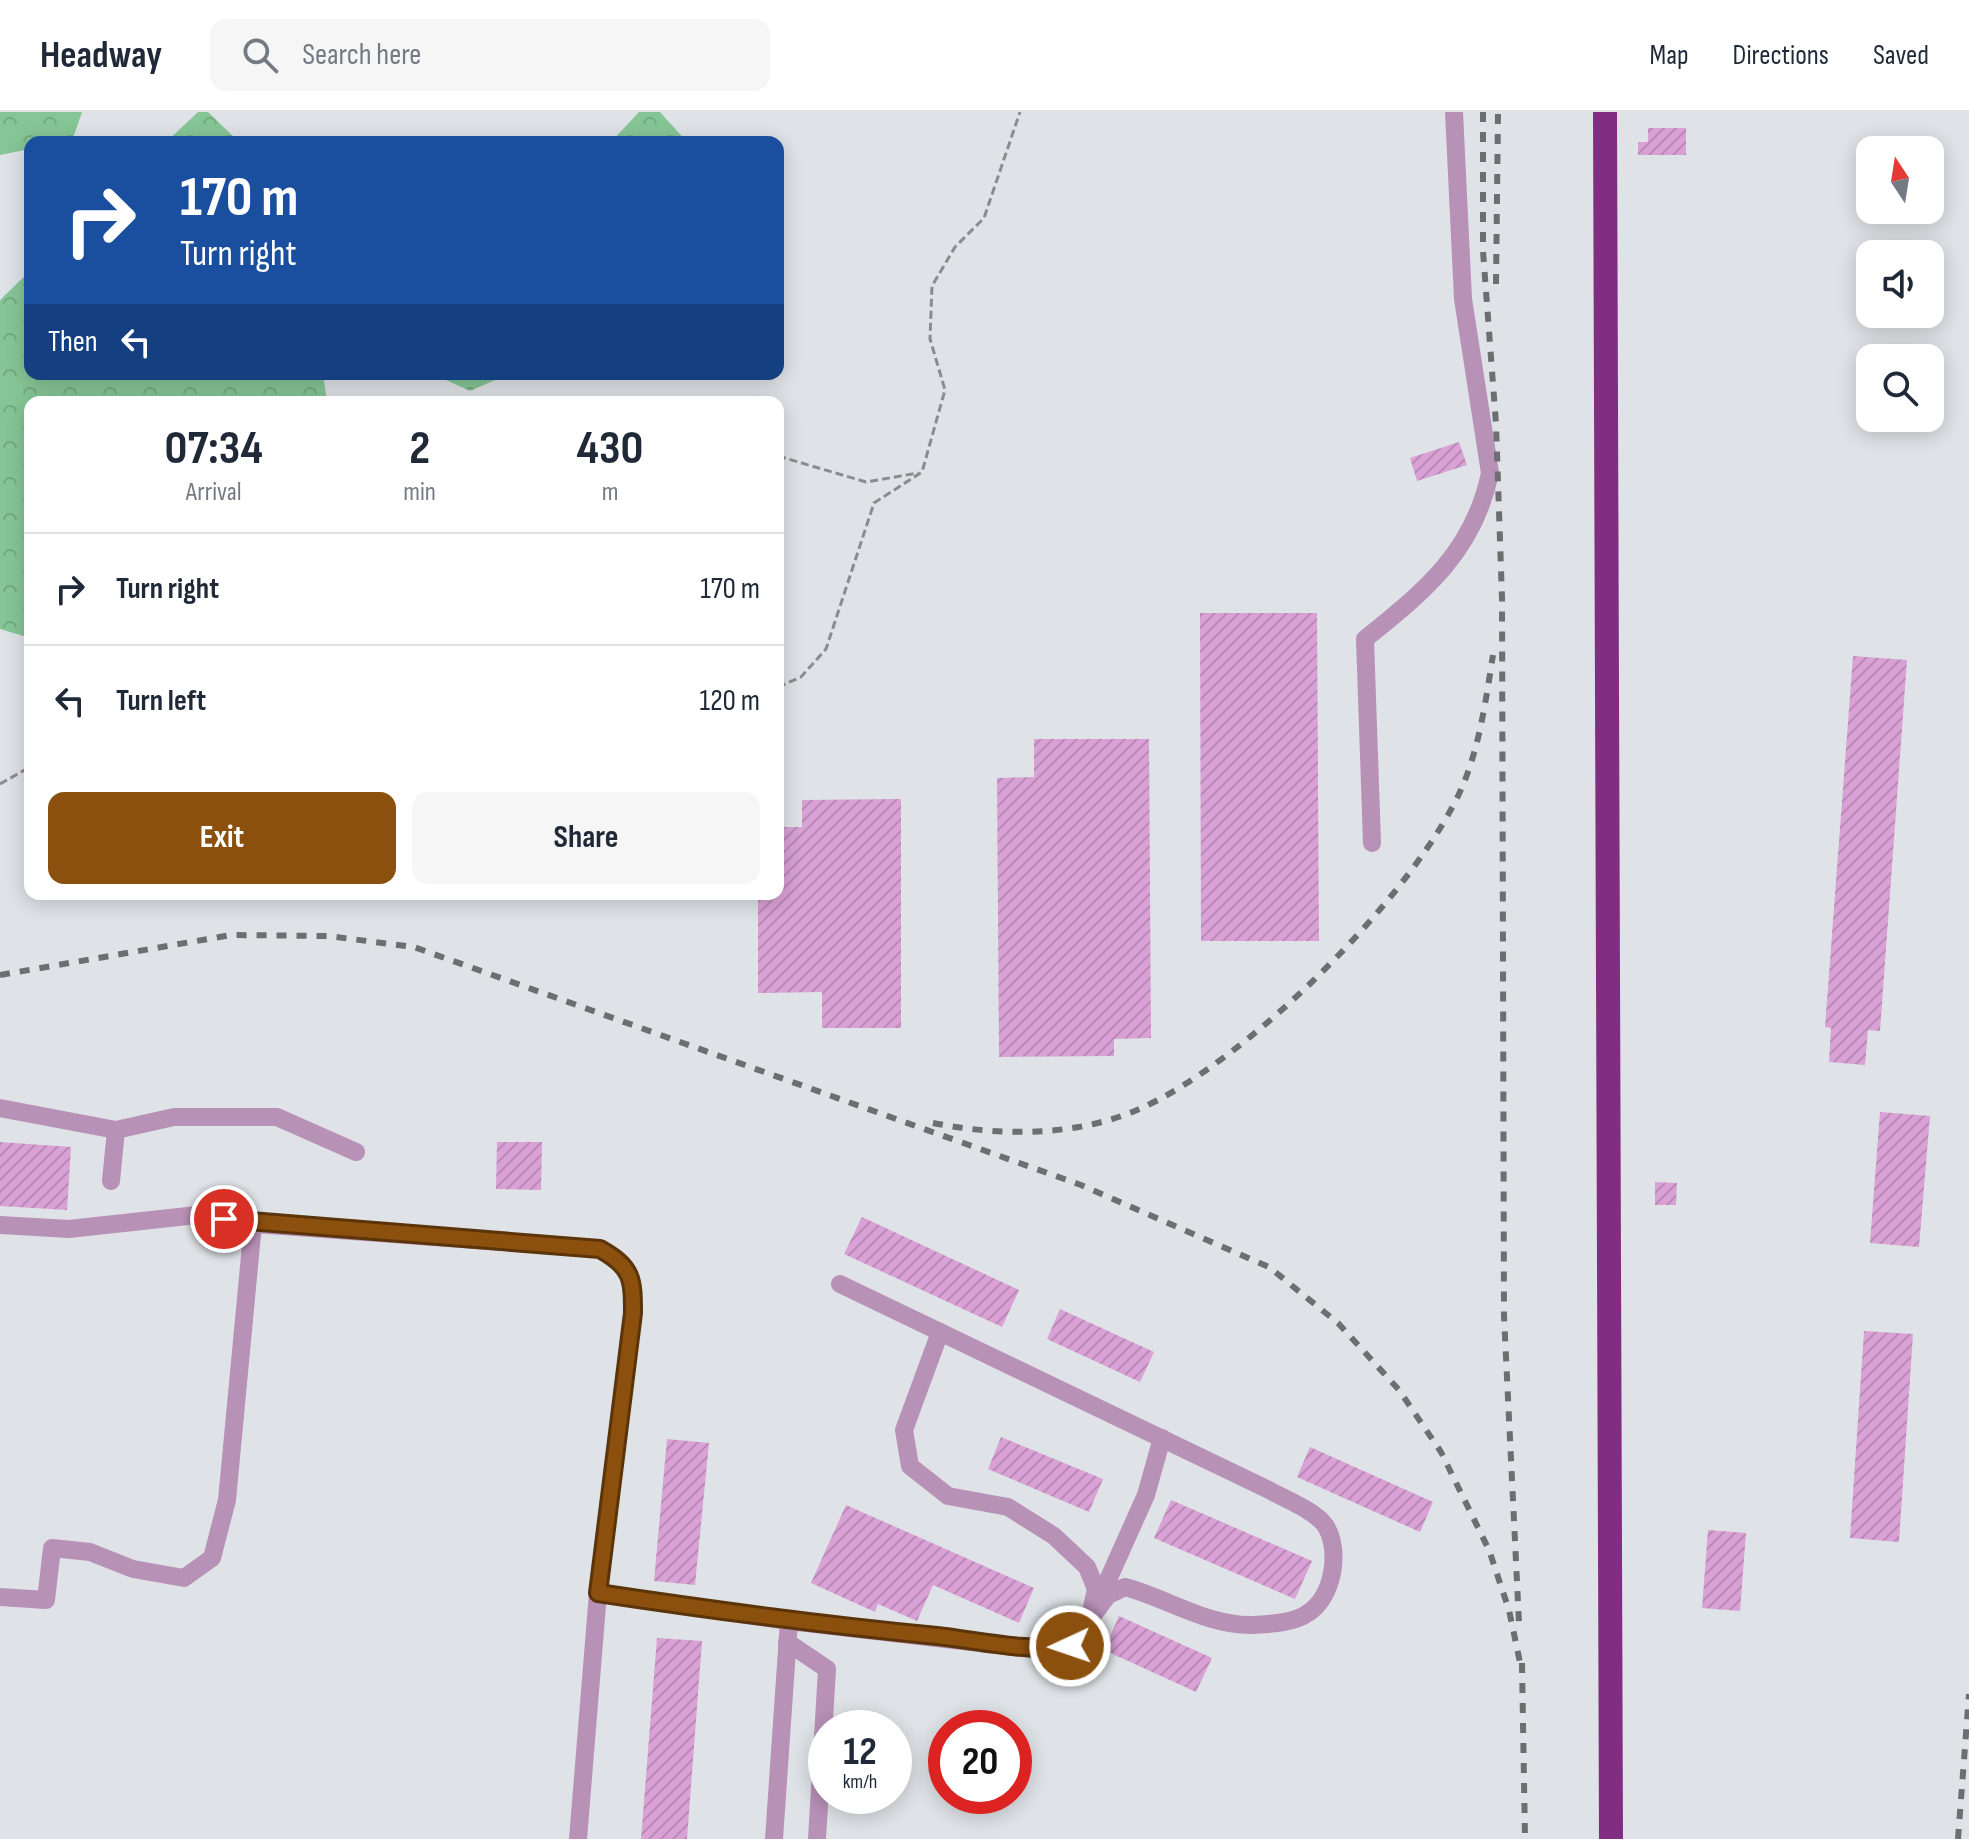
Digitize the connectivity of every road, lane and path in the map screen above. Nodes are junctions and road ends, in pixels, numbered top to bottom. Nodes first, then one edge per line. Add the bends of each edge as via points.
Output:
1 (1020, 112) edge
2 (1454, 112) edge
3 (1605, 112) edge
4 (784, 458) edge
5 (922, 472) junction
6 (784, 684) edge
7 (24, 770) edge
8 (0, 784) edge
9 (1372, 843) dead end
10 (0, 1108) edge
11 (116, 1130) junction
12 (356, 1152) dead end
13 (111, 1181) dead end
14 (253, 1224) junction
15 (0, 1225) edge
16 (840, 1284) dead end
17 (940, 1332) junction
18 (1162, 1438) junction
19 (598, 1593) junction
20 (0, 1597) edge
21 (789, 1621) junction
22 (1089, 1621) junction
23 (787, 1642) junction
24 (578, 1839) edge
25 (774, 1839) edge
26 (817, 1839) edge
27 (1611, 1839) edge

1 - 5 path via 984,218 955,247 932,286 930,339 945,390
2 - 9 street via 1463,299 1490,473 1486,496 1463,546 1411,602 1365,639
3 - 27 highway
4 - 5 path via 866,482
5 - 6 path via 874,503 826,649 801,677
7 - 8 path
10 - 11 street
11 - 12 street via 174,1117 277,1117
11 - 13 street
14 - 15 street via 206,1214 69,1229
14 - 19 street via 600,1249 621,1261 633,1288 633,1313
14 - 20 street via 227,1500 212,1558 184,1578 133,1569 90,1552 52,1548 46,1600
16 - 17 street
17 - 18 street
17 - 22 street via 904,1430 910,1466 948,1496 1008,1507 1054,1536 1087,1567 1096,1589
18 - 22 street via 1146,1495
18 - 22 street via 1323,1522 1336,1550 1326,1588 1309,1613 1251,1625 1200,1616 1125,1587 1108,1595
19 - 21 street
19 - 24 street
21 - 22 street via 1041,1650 1070,1646
21 - 23 street
23 - 25 street
23 - 26 street via 827,1669

